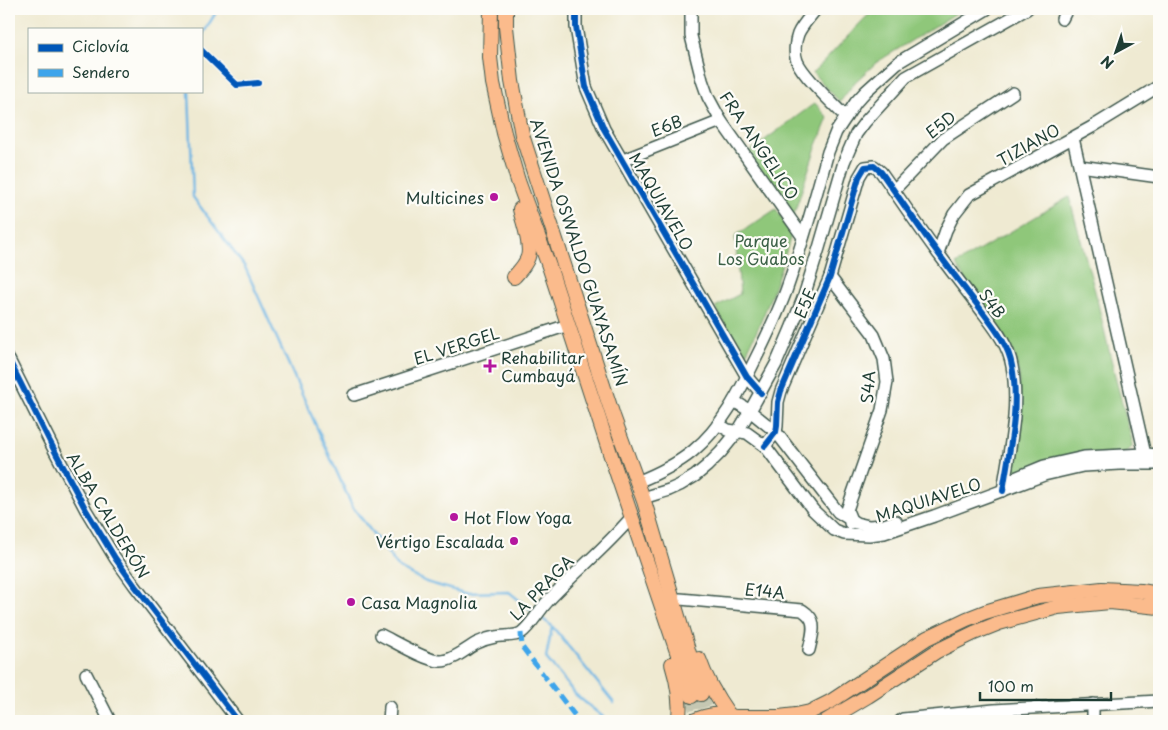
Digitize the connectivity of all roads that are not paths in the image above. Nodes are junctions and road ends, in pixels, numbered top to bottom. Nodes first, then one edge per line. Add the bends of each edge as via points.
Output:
1 (491, 9) edge
2 (506, 9) edge
3 (576, 9) edge
4 (691, 9) edge
5 (816, 9) edge
6 (987, 9) edge
7 (1027, 9) edge
8 (1159, 86) edge
9 (1013, 93) dead end
10 (846, 117) junction
11 (721, 121) junction
12 (1073, 138) junction
13 (623, 160) junction
14 (1080, 166) junction
15 (865, 167) joint
16 (1159, 177) edge
17 (518, 181) junction
18 (894, 190) junction
19 (803, 237) junction
20 (938, 253) junction
21 (830, 276) junction
22 (514, 278) dead end
23 (568, 325) junction
24 (9, 360) edge
25 (747, 377) junction
26 (761, 393) junction
27 (354, 395) dead end
28 (734, 401) junction
29 (750, 411) junction
30 (718, 424) junction
31 (738, 431) junction
32 (776, 432) junction
33 (764, 446) junction
34 (1159, 455) edge
35 (1146, 459) junction
36 (1159, 464) edge
37 (637, 482) junction
38 (621, 486) junction
39 (1004, 487) junction
40 (643, 500) junction
41 (845, 514) junction
42 (629, 520) junction
43 (829, 525) junction
44 (844, 534) junction
45 (1159, 594) edge
46 (680, 599) junction
47 (1159, 607) edge
48 (381, 635) dead end
49 (809, 650) dead end
50 (86, 674) dead end
51 (1159, 701) edge
52 (1093, 704) junction
53 (390, 707) dead end
54 (995, 715) edge
55 (735, 718) edge
56 (110, 721) edge
57 (238, 721) edge
58 (389, 721) edge
59 (679, 721) edge
60 (693, 721) edge
61 (826, 721) edge
62 (900, 721) edge
63 (1094, 721) edge

1 - 17 main road, AVENIDA OSWALDO GUAYASAMÍN via 493,83
2 - 37 main road, AVENIDA OSWALDO GUAYASAMÍN via 512,80 522,135
3 - 13 street, MAQUIAVELO via 586,87 604,129
4 - 11 street, FRA ANGELICO via 691,36 697,64 708,97
5 - 10 street via 797,36 797,61
6 - 10 street via 897,62 866,91
7 - 26 street via 906,77 856,134 844,162 804,296
8 - 12 street, TIZIANO
9 - 18 street, E5D via 950,134
10 - 19 street via 828,152
11 - 13 street, E6B
11 - 19 street, FRA ANGELICO
12 - 14 street
12 - 20 street, TIZIANO via 969,195 954,214
13 - 25 street, MAQUIAVELO
14 - 16 street
14 - 35 street
15 - 18 street, S4B via 878,169
15 - 21 street, E5E
17 - 22 main road via 519,206 529,245 526,262
17 - 23 main road, AVENIDA OSWALDO GUAYASAMÍN
18 - 20 street, S4B
19 - 25 street via 780,307
20 - 39 street, S4B via 996,329 1008,350 1014,382 1014,408
21 - 32 street, E5E via 781,391
21 - 41 street, S4A via 874,335 884,359 887,382 882,410
23 - 27 street, EL VERGEL
23 - 38 main road, AVENIDA OSWALDO GUAYASAMÍN
24 - 57 street, ALBA CALDERÓN via 86,510 116,558
25 - 26 street, MAQUIAVELO
25 - 28 street
26 - 29 street
28 - 29 street
28 - 30 street
29 - 31 street
29 - 32 street
30 - 31 street, MAQUIAVELO
30 - 37 street via 694,451 678,463
31 - 33 street, MAQUIAVELO via 749,434
31 - 40 street via 695,476
32 - 33 street
32 - 41 street via 831,504
33 - 43 street, MAQUIAVELO via 813,510
34 - 35 street, MAQUIAVELO
35 - 36 street, MAQUIAVELO
35 - 39 street, MAQUIAVELO via 1083,466
37 - 40 main road, AVENIDA OSWALDO GUAYASAMÍN
38 - 40 main road, AVENIDA OSWALDO GUAYASAMÍN via 696,695
38 - 42 main road, AVENIDA OSWALDO GUAYASAMÍN
39 - 41 street, MAQUIAVELO via 884,525 856,523
39 - 44 street, MAQUIAVELO via 884,533
40 - 46 main road, AVENIDA OSWALDO GUAYASAMÍN
41 - 43 street, S4A
41 - 44 street, S4A
42 - 48 street, LA PRAGA via 550,599 521,633 485,639 445,661 430,659
42 - 59 main road, AVENIDA OSWALDO GUAYASAMÍN via 637,560 677,680
43 - 44 street, MAQUIAVELO
45 - 55 main road via 1102,589 1038,596 985,612 927,638 810,712 779,717
46 - 49 street, E14A via 802,610 812,622
46 - 55 main road, AVENIDA OSWALDO GUAYASAMÍN via 704,671 716,696
47 - 61 main road via 1110,602 1058,606 998,623 937,651
50 - 56 street
51 - 52 street
52 - 54 street
52 - 63 street
53 - 58 street
54 - 62 street
55 - 60 main road via 716,714

